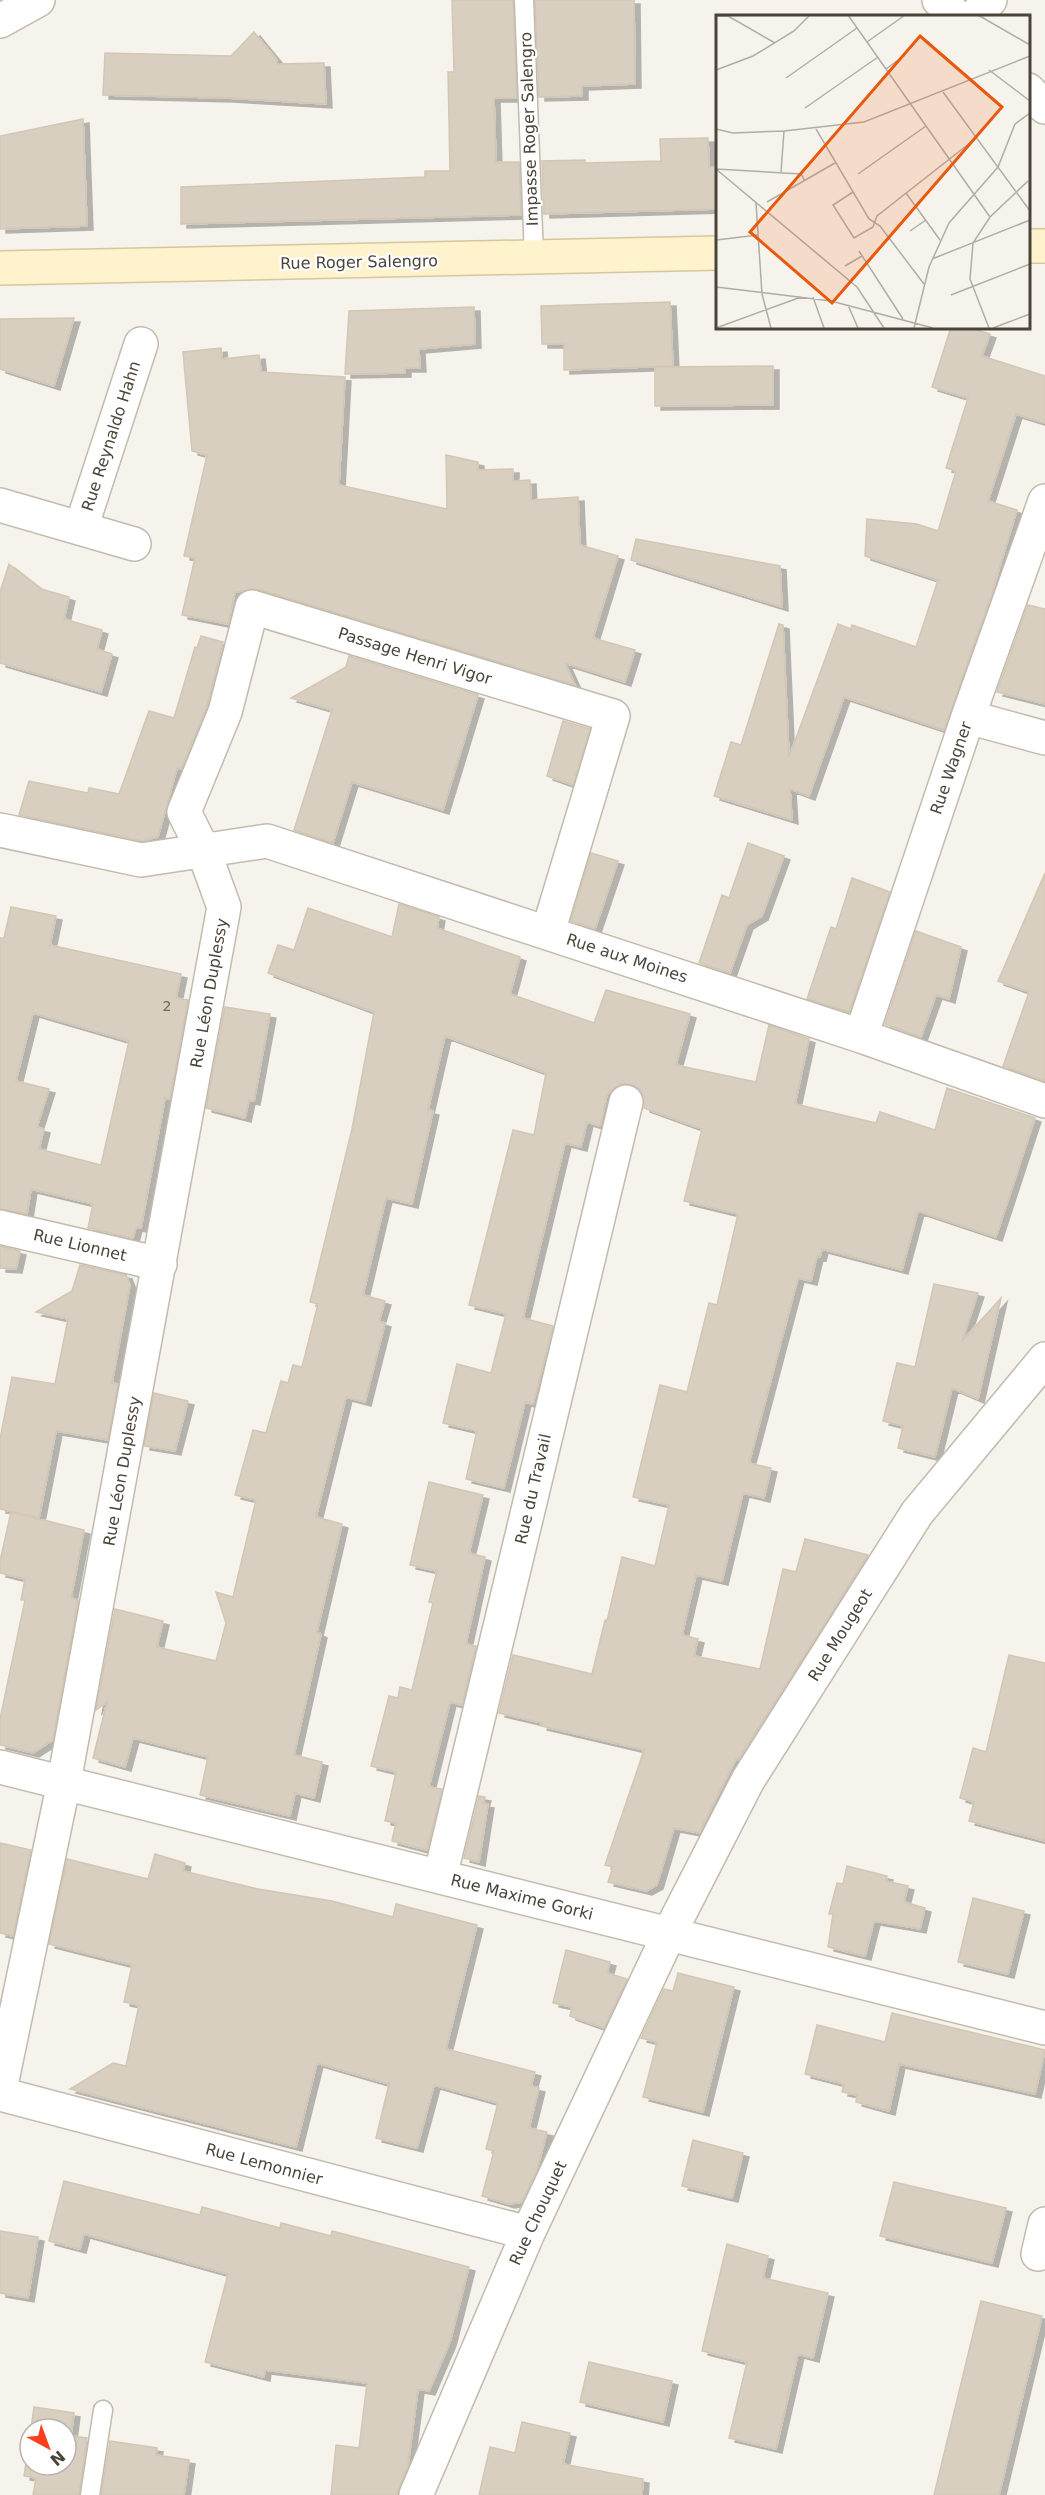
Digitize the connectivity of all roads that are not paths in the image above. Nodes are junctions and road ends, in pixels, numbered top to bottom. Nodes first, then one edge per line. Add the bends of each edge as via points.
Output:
1 (38, 0) edge
2 (524, 0) edge
3 (939, 0) edge
4 (990, 0) edge
5 (955, 15) edge
6 (976, 15) edge
7 (0, 21) edge
8 (1030, 91) edge
9 (1045, 107) edge
10 (716, 253) edge
11 (534, 257) junction
12 (0, 268) edge
13 (141, 344) dead end
14 (1045, 501) edge
15 (0, 505) edge
16 (81, 528) junction
17 (134, 544) dead end
18 (968, 717) junction
19 (1045, 738) edge
20 (0, 830) edge
21 (204, 852) junction
22 (548, 932) junction
23 (861, 1036) junction
24 (1045, 1101) edge
25 (626, 1102) dead end
26 (0, 1227) edge
27 (160, 1264) junction
28 (1045, 1359) edge
29 (0, 1767) edge
30 (64, 1782) junction
31 (440, 1877) junction
32 (669, 1934) junction
33 (1045, 2028) edge
34 (0, 2092) edge
35 (528, 2233) junction
36 (104, 2410) dead end
37 (90, 2495) edge
38 (416, 2495) edge

1 - 7 street
2 - 11 lane, Impasse Roger Salengro
3 - 5 street
4 - 6 street
8 - 9 street
10 - 11 street, Rue Roger Salengro
11 - 12 street, Rue Roger Salengro
13 - 16 street, Rue Reynaldo Hahn
14 - 18 street, Rue Wagner
15 - 16 street, Rue Reynaldo Hahn
16 - 17 street, Rue Reynaldo Hahn
18 - 19 street
18 - 23 street, Rue Wagner
20 - 21 street, Rue aux Moines via 141,860
21 - 22 street, Rue aux Moines via 267,841
21 - 22 street, Passage Henri Vigor via 184,812 225,712 252,607 613,717
21 - 27 street, Rue Léon Duplessy via 224,907
22 - 23 street, Rue aux Moines
23 - 24 street, Rue aux Moines
25 - 31 street, Rue du Travail
26 - 27 street, Rue Lionnet
27 - 30 street, Rue Léon Duplessy
28 - 32 street, Rue Mougeot via 917,1513 748,1780
29 - 30 street, Rue Maxime Gorki
30 - 31 street, Rue Maxime Gorki
30 - 34 street, Rue Léon Duplessy
31 - 32 street, Rue Maxime Gorki
32 - 33 street, Rue Maxime Gorki
32 - 35 street, Rue Chouquet
34 - 35 street, Rue Lemonnier
35 - 38 street, Rue Chouquet
36 - 37 lane

